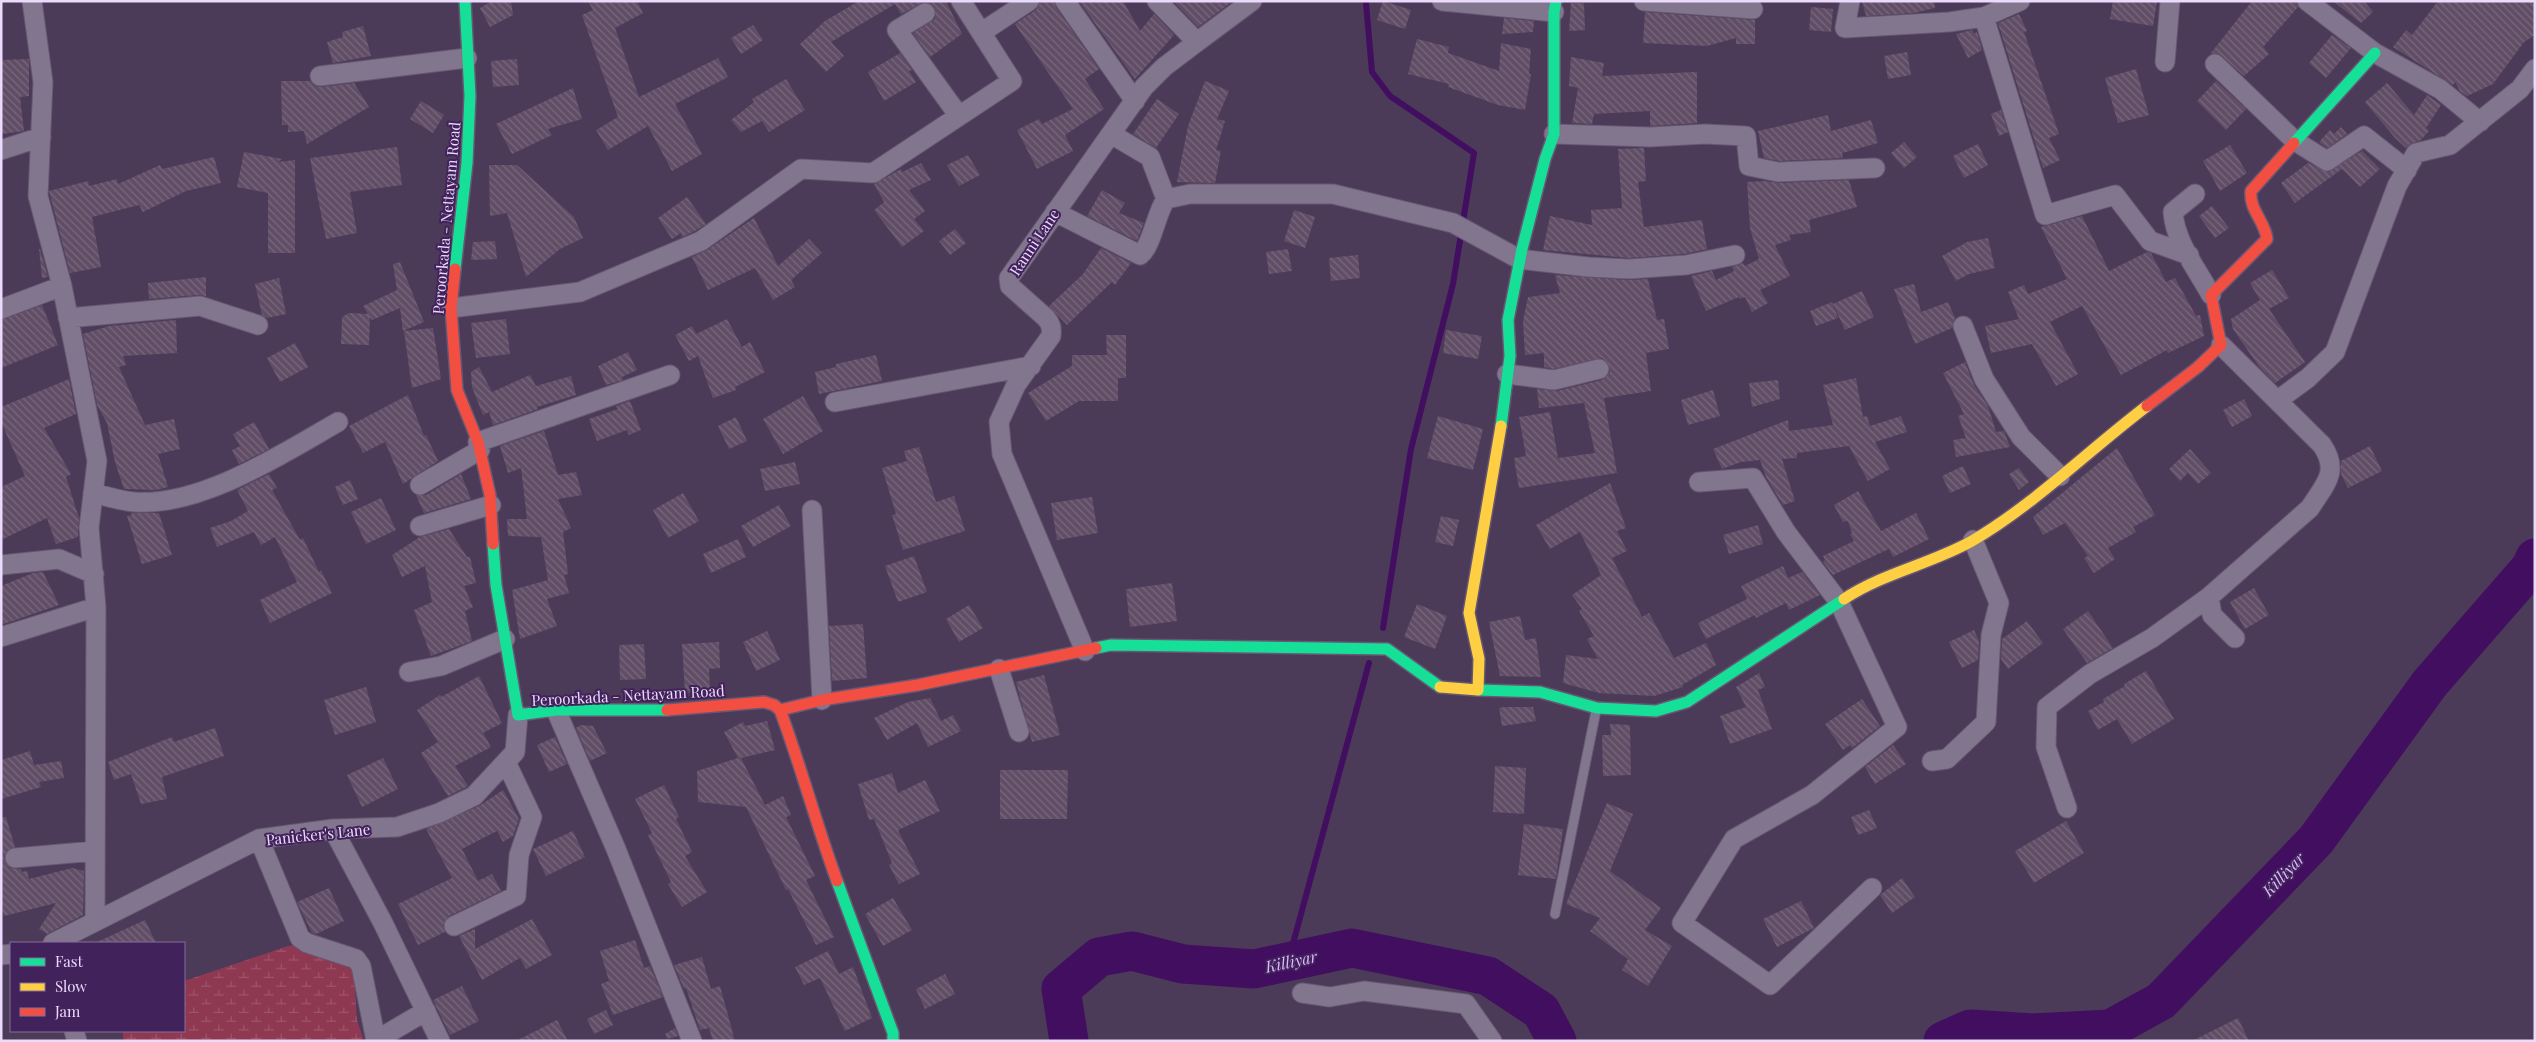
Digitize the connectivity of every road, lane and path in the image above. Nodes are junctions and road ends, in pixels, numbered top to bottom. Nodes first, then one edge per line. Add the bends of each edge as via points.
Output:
1 (32, 1) edge
2 (465, 1) edge
3 (961, 1) edge
4 (1029, 1) edge
5 (1064, 1) edge
6 (1157, 1) edge
7 (1252, 1) edge
8 (1442, 1) edge
9 (1644, 1) edge
10 (1850, 1) edge
11 (2020, 1) edge
12 (2170, 1) edge
13 (2306, 1) edge
14 (1555, 7) edge
15 (1753, 8) dead end
16 (925, 13) dead end
17 (1984, 16) junction
18 (982, 32) junction
19 (1197, 42) junction
20 (2375, 53) junction
21 (467, 58) junction
22 (2165, 62) dead end
23 (2215, 64) dead end
24 (2535, 69) edge
25 (320, 76) dead end
26 (1135, 101) junction
27 (959, 116) junction
28 (2480, 122) junction
29 (1111, 134) junction
30 (1554, 134) junction
31 (41, 137) junction
32 (2296, 141) junction
33 (1, 150) edge
34 (1875, 168) dead end
35 (2407, 170) junction
36 (2195, 194) dead end
37 (1166, 199) junction
38 (1055, 212) junction
39 (1735, 255) dead end
40 (2189, 255) junction
41 (1519, 260) junction
42 (62, 286) junction
43 (2211, 295) junction
44 (451, 308) junction
45 (1, 309) edge
46 (68, 318) junction
47 (258, 325) dead end
48 (1963, 326) dead end
49 (2221, 345) junction
50 (1030, 366) junction
51 (1599, 369) dead end
52 (1507, 374) junction
53 (670, 375) dead end
54 (2278, 400) junction
55 (835, 402) dead end
56 (338, 422) dead end
57 (479, 446) junction
58 (2060, 476) junction
59 (1699, 482) dead end
60 (420, 485) dead end
61 (93, 493) junction
62 (491, 505) junction
63 (812, 510) dead end
64 (420, 526) dead end
65 (1973, 540) junction
66 (1, 565) edge
67 (94, 574) junction
68 (2209, 597) junction
69 (1839, 602) junction
70 (96, 607) junction
71 (1, 637) edge
72 (2235, 638) dead end
73 (505, 640) junction
74 (1085, 651) junction
75 (999, 669) junction
76 (409, 672) dead end
77 (1478, 690) junction
78 (822, 700) junction
79 (1597, 708) junction
80 (556, 710) junction
81 (780, 710) junction
82 (518, 715) junction
83 (1019, 732) dead end
84 (1932, 761) dead end
85 (506, 762) junction
86 (2067, 808) dead end
87 (333, 829) junction
88 (259, 839) junction
89 (95, 851) junction
90 (15, 858) dead end
91 (1872, 888) dead end
92 (1555, 914) dead end
93 (95, 921) junction
94 (454, 926) dead end
95 (54, 942) edge
96 (1302, 993) dead end
97 (426, 1011) junction
98 (376, 1041) edge
99 (440, 1041) edge
100 (692, 1041) edge
101 (893, 1041) edge
102 (1492, 1041) edge

1 - 31 street via 43,82
2 - 21 street, Peroorkada - Nettayam Road
3 - 18 street
4 - 18 street
5 - 26 street
6 - 19 street
7 - 19 street, Ranni Lane
8 - 14 street
9 - 15 street
10 - 17 street via 1845,28 1949,22
11 - 17 street
12 - 22 street
13 - 20 street
14 - 30 street
16 - 27 street via 897,30
17 - 40 street via 2045,215 2115,195 2150,241
18 - 27 street via 1012,81
19 - 26 street, Ranni Lane via 1164,67
20 - 28 street via 2440,89
20 - 32 street
21 - 25 street
21 - 44 street, Peroorkada - Nettayam Road via 470,96 467,163
23 - 32 street
24 - 28 street via 2520,89
26 - 29 street, Ranni Lane
27 - 44 street via 873,174 801,169 701,241 580,292
28 - 35 street via 2450,145 2416,153
29 - 37 street via 1150,157
29 - 38 street, Ranni Lane
30 - 34 street via 1746,136 1749,166 1778,172
30 - 41 street
31 - 33 street
31 - 42 street via 38,196
32 - 35 street via 2327,161 2364,136
32 - 43 street via 2251,191 2251,206 2268,239
35 - 54 street via 2397,186 2335,352
36 - 40 street via 2174,212 2176,232
37 - 38 street via 1159,209 1146,250 1140,255
37 - 41 street via 1190,194 1333,194 1453,223
38 - 50 street, Ranni Lane via 1008,278 1010,286 1050,323 1051,336
39 - 41 street via 1686,265 1629,269
40 - 43 street
41 - 52 street via 1508,320 1510,356
42 - 45 street
42 - 46 street
43 - 49 street
44 - 57 street, Peroorkada - Nettayam Road via 457,390
46 - 47 street via 200,306
46 - 61 street via 97,461
48 - 58 street via 1984,379 2021,437
49 - 54 street
49 - 58 street via 2198,367
50 - 55 street
50 - 74 street, Ranni Lane via 1016,385 999,422 1002,454
51 - 52 street via 1554,380
52 - 77 street via 1500,438 1492,468 1469,613 1479,659
53 - 57 street
54 - 68 street via 2322,445 2330,458 2331,470 2310,508
56 - 61 street via 247,474 183,497 135,502
57 - 60 street
57 - 62 street, Peroorkada - Nettayam Road
58 - 65 street
59 - 69 street via 1753,478 1786,532
61 - 67 street via 90,528
62 - 64 street
62 - 73 street, Peroorkada - Nettayam Road via 496,584
63 - 78 street
65 - 69 street via 1943,556 1859,589
65 - 84 street via 1999,603 1991,635 1986,722 1947,759
66 - 67 street via 59,559
67 - 70 street
68 - 72 street via 2212,615
68 - 86 street via 2152,638 2090,674 2047,707 2046,747
69 - 79 street via 1687,702 1656,711
69 - 91 street via 1897,727 1812,795 1734,839 1682,923 1770,985
70 - 71 street
70 - 89 street
73 - 76 street via 441,666
73 - 82 street, Peroorkada - Nettayam Road
74 - 75 street
74 - 77 street via 1111,645 1387,649 1440,687
75 - 78 street
75 - 83 street
77 - 79 street via 1540,692
78 - 81 street
79 - 92 lane
80 - 81 street, Peroorkada - Nettayam Road via 678,710 764,702
80 - 82 street, Peroorkada - Nettayam Road
80 - 100 street via 616,849
81 - 101 street via 820,834 894,1033
82 - 85 street, Panicker's Lane via 515,752
85 - 87 street, Panicker's Lane via 474,796 439,814 397,827
85 - 94 street via 532,817 519,855 516,896
87 - 88 street, Panicker's Lane
87 - 97 street
88 - 93 street, Panicker's Lane
88 - 98 street via 300,938 356,958 361,966
89 - 90 street
89 - 93 street
93 - 95 street, Panicker's Lane
96 - 102 street via 1330,997 1364,991 1466,1004
97 - 98 street
97 - 99 street

